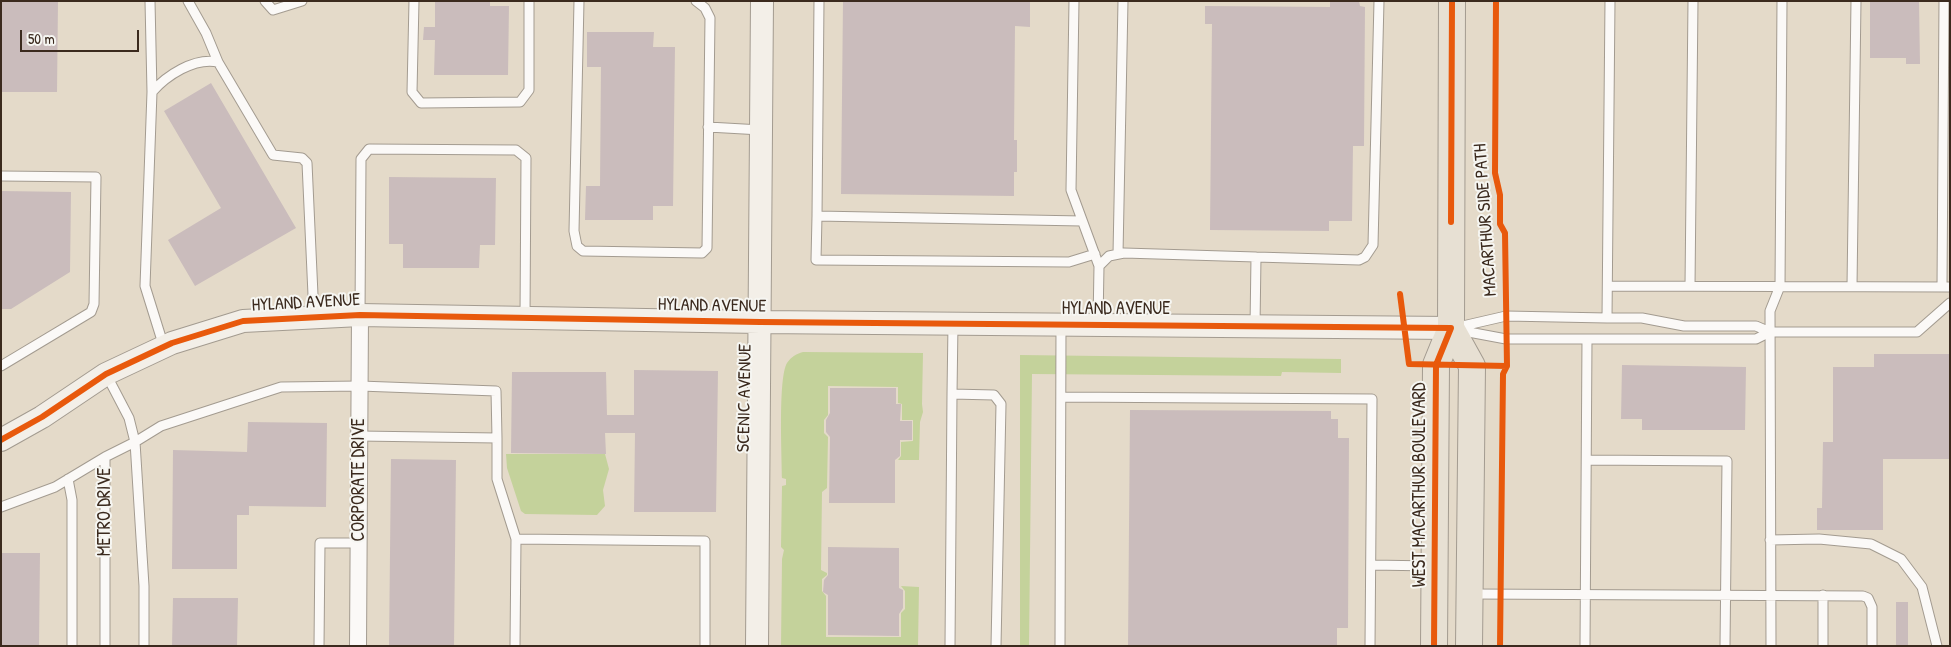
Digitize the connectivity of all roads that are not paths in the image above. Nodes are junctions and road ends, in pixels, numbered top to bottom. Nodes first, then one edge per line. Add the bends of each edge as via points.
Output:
1 (150, 1) edge
2 (188, 1) edge
3 (264, 1) edge
4 (302, 1) edge
5 (414, 1) edge
6 (529, 1) edge
7 (579, 1) edge
8 (696, 1) edge
9 (762, 1) edge
10 (820, 1) edge
11 (1074, 1) edge
12 (1123, 1) edge
13 (1379, 1) edge
14 (1452, 1) edge
15 (1610, 1) edge
16 (1693, 1) edge
17 (1782, 1) edge
18 (1856, 1) edge
19 (1944, 1) edge
20 (218, 62) junction
21 (152, 92) junction
22 (708, 127) junction
23 (760, 130) junction
24 (1, 176) edge
25 (816, 216) junction
26 (1082, 221) junction
27 (1095, 254) junction
28 (1118, 254) junction
29 (1256, 257) junction
30 (1099, 266) junction
31 (1608, 286) junction
32 (1690, 286) junction
33 (1780, 286) junction
34 (1852, 286) junction
35 (1946, 286) edge
36 (1950, 303) edge
37 (360, 315) junction
38 (524, 317) junction
39 (314, 318) junction
40 (1607, 318) junction
41 (760, 322) junction
42 (953, 323) junction
43 (1061, 324) junction
44 (1098, 324) junction
45 (1255, 326) junction
46 (1451, 328) junction
47 (1770, 332) junction
48 (1587, 339) junction
49 (164, 347) junction
50 (1, 366) edge
51 (106, 374) junction
52 (360, 386) junction
53 (952, 394) junction
54 (1061, 397) junction
55 (359, 436) junction
56 (497, 438) junction
57 (1, 440) edge
58 (135, 442) junction
59 (105, 457) junction
60 (1587, 460) junction
61 (68, 479) junction
62 (1, 507) edge
63 (516, 539) junction
64 (1770, 540) junction
65 (359, 542) junction
66 (1371, 565) junction
67 (1434, 566) junction
68 (1470, 594) junction
69 (1586, 594) junction
70 (1726, 595) junction
71 (1771, 595) junction
72 (1822, 595) junction
73 (72, 646) edge
74 (105, 646) edge
75 (144, 646) edge
76 (320, 646) edge
77 (358, 646) edge
78 (515, 646) edge
79 (705, 646) edge
80 (757, 646) edge
81 (950, 646) edge
82 (996, 646) edge
83 (1060, 646) edge
84 (1370, 646) edge
85 (1434, 646) edge
86 (1469, 646) edge
87 (1586, 646) edge
88 (1725, 646) edge
89 (1771, 646) edge
90 (1823, 646) edge
91 (1872, 646) edge
92 (1937, 646) edge

1 - 21 lane
2 - 20 lane
3 - 4 lane via 273,10
5 - 6 lane via 412,92 421,103 520,102 529,90
7 - 22 lane via 574,231 577,246 584,251 702,253 707,248
8 - 22 lane via 710,18
9 - 23 street, SCENIC AVENUE
10 - 25 lane
11 - 26 lane via 1070,190
12 - 28 lane
13 - 29 lane via 1373,245 1365,258 1359,260
14 - 46 main road, WEST MACARTHUR BOULEVARD
15 - 31 lane
16 - 32 lane
17 - 33 lane
18 - 34 lane
19 - 35 lane
20 - 21 lane via 210,60 180,69
20 - 39 lane via 273,155 302,158 307,163
21 - 49 lane via 145,286
22 - 23 lane
23 - 41 street, SCENIC AVENUE
24 - 50 lane via 96,177 94,304 91,312
25 - 26 lane
25 - 27 lane via 816,260 1068,262
26 - 27 lane
27 - 30 lane
28 - 29 lane
28 - 30 lane via 1109,256
29 - 45 lane
30 - 44 lane
31 - 32 lane
31 - 40 lane
32 - 33 lane
33 - 34 lane
33 - 47 lane via 1770,311
34 - 35 lane
36 - 47 lane via 1917,332
37 - 38 street, HYLAND AVENUE
37 - 38 lane via 361,159 369,149 516,150 526,158
37 - 39 street, HYLAND AVENUE
37 - 52 street, CORPORATE DRIVE
38 - 41 street, HYLAND AVENUE
39 - 49 street, HYLAND AVENUE via 243,321
40 - 46 lane via 1506,316
40 - 47 lane via 1642,318 1684,326 1756,326
41 - 42 street, HYLAND AVENUE
41 - 80 street, SCENIC AVENUE
42 - 43 street, HYLAND AVENUE
42 - 53 lane
43 - 44 street, HYLAND AVENUE
43 - 54 lane
44 - 45 street, HYLAND AVENUE
45 - 46 street, HYLAND AVENUE
46 - 48 lane via 1506,339
46 - 67 main road, WEST MACARTHUR BOULEVARD via 1436,365
46 - 68 main road, WEST MACARTHUR BOULEVARD via 1472,366
47 - 48 lane via 1756,339
47 - 64 lane
48 - 60 lane
49 - 51 street, HYLAND AVENUE
51 - 57 street, HYLAND AVENUE via 42,418
51 - 58 lane via 129,418
52 - 55 street, CORPORATE DRIVE
52 - 56 lane, METRO DRIVE via 496,390
52 - 58 lane, METRO DRIVE via 281,387 162,426
53 - 81 lane
53 - 82 lane via 994,395 1001,404
54 - 66 lane via 1372,399
54 - 83 lane
55 - 56 lane
55 - 65 street, CORPORATE DRIVE
56 - 63 lane via 497,478
58 - 59 lane, METRO DRIVE
58 - 75 lane via 144,586
59 - 61 lane
59 - 74 lane, METRO DRIVE
60 - 69 lane
60 - 70 lane via 1727,461
61 - 62 lane
61 - 73 lane via 72,500
63 - 78 lane
63 - 79 lane via 705,541
64 - 71 lane
64 - 92 lane via 1819,539 1871,544 1901,559 1922,588
65 - 76 lane via 320,543
65 - 77 street, CORPORATE DRIVE
66 - 67 lane
66 - 84 lane
67 - 85 main road, WEST MACARTHUR BOULEVARD
68 - 69 lane
68 - 86 main road, WEST MACARTHUR BOULEVARD
69 - 70 lane
69 - 87 lane
70 - 71 lane
70 - 88 lane
71 - 72 lane
71 - 89 lane
72 - 90 lane
72 - 91 lane via 1868,598 1872,607

